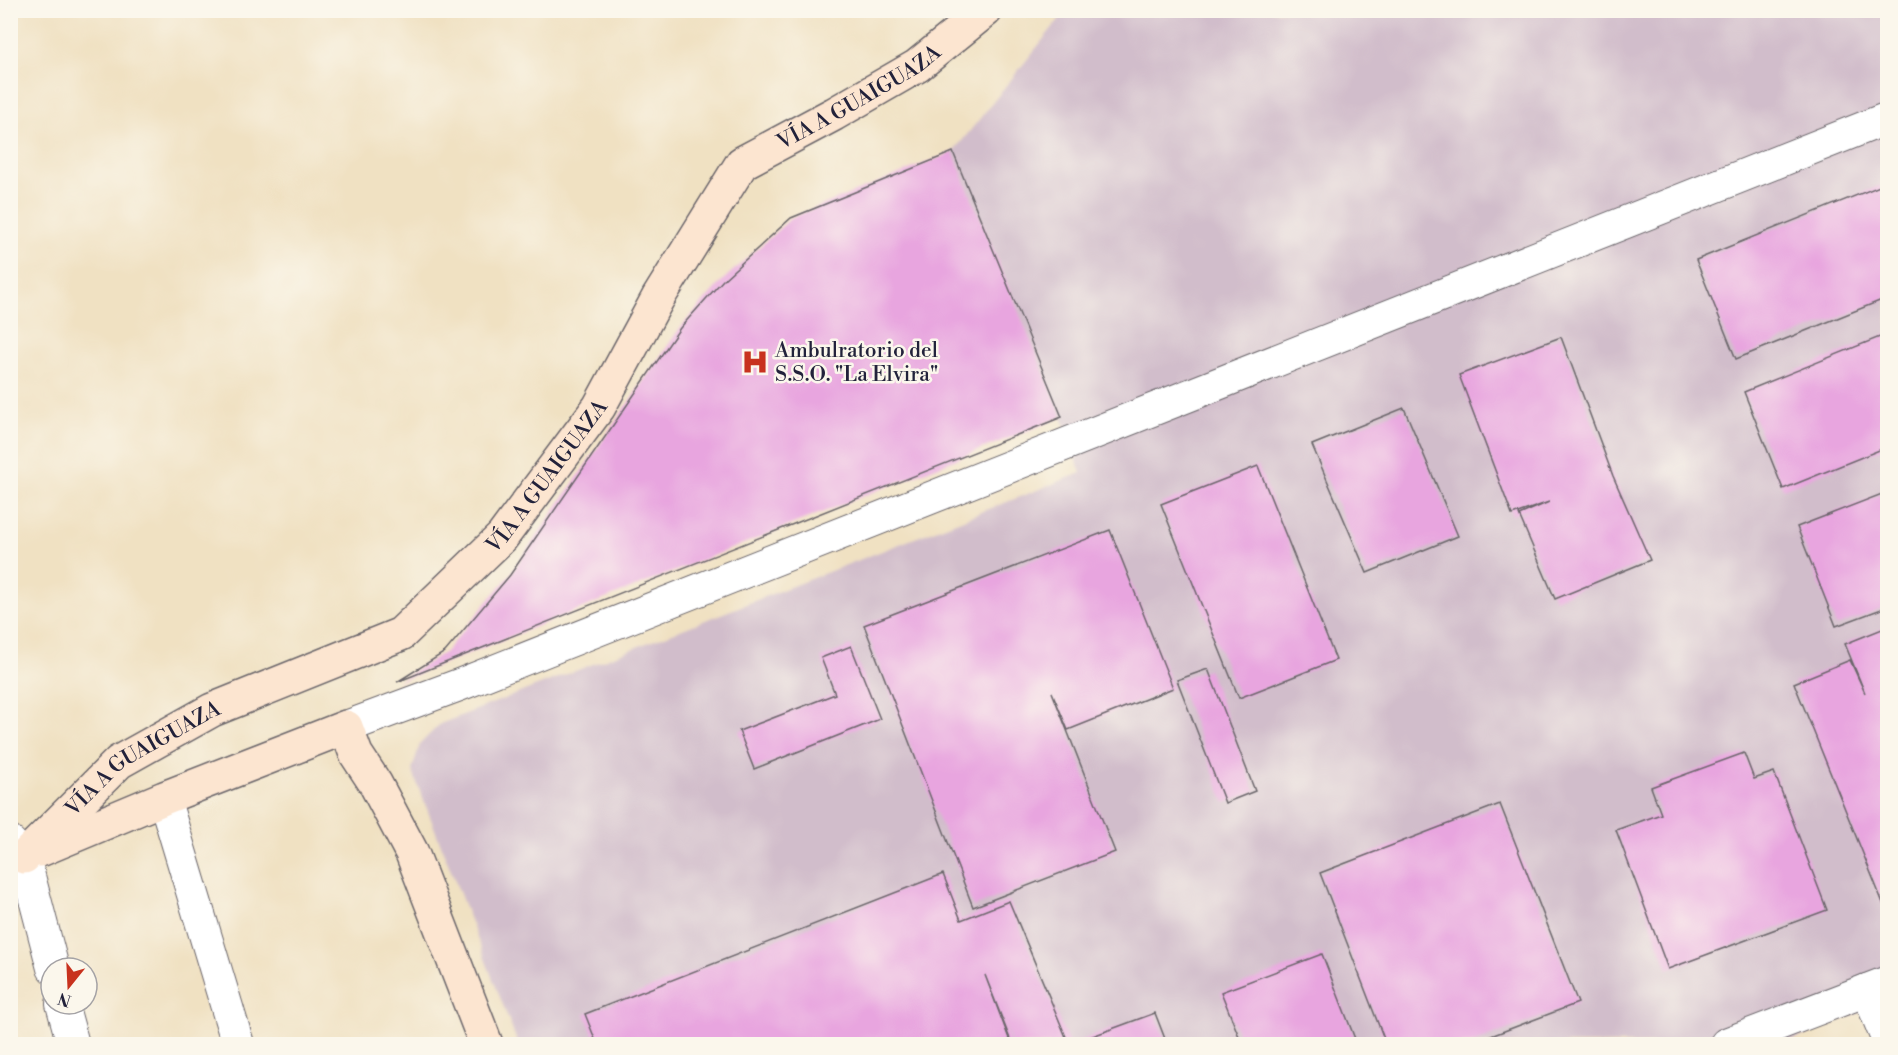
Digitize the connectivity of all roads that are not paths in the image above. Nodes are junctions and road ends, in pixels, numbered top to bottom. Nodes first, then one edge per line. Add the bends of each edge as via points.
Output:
1 (986, 10) edge
2 (1887, 118) edge
3 (346, 727) junction
4 (164, 798) junction
5 (15, 855) edge
6 (49, 956) edge
7 (1877, 986) edge
8 (65, 1016) edge
9 (1887, 1041) edge
10 (73, 1044) edge
11 (238, 1044) edge
12 (486, 1044) edge
13 (1726, 1044) edge

1 - 5 main road, VÍA A GUAIGUAZA via 917,66 742,163 658,298 599,406 502,537 401,634 213,710 119,762
2 - 3 street
3 - 4 main road
3 - 12 main road via 356,754 412,854
4 - 5 main road
4 - 11 street
5 - 6 street
7 - 9 street
7 - 13 street
8 - 10 street

